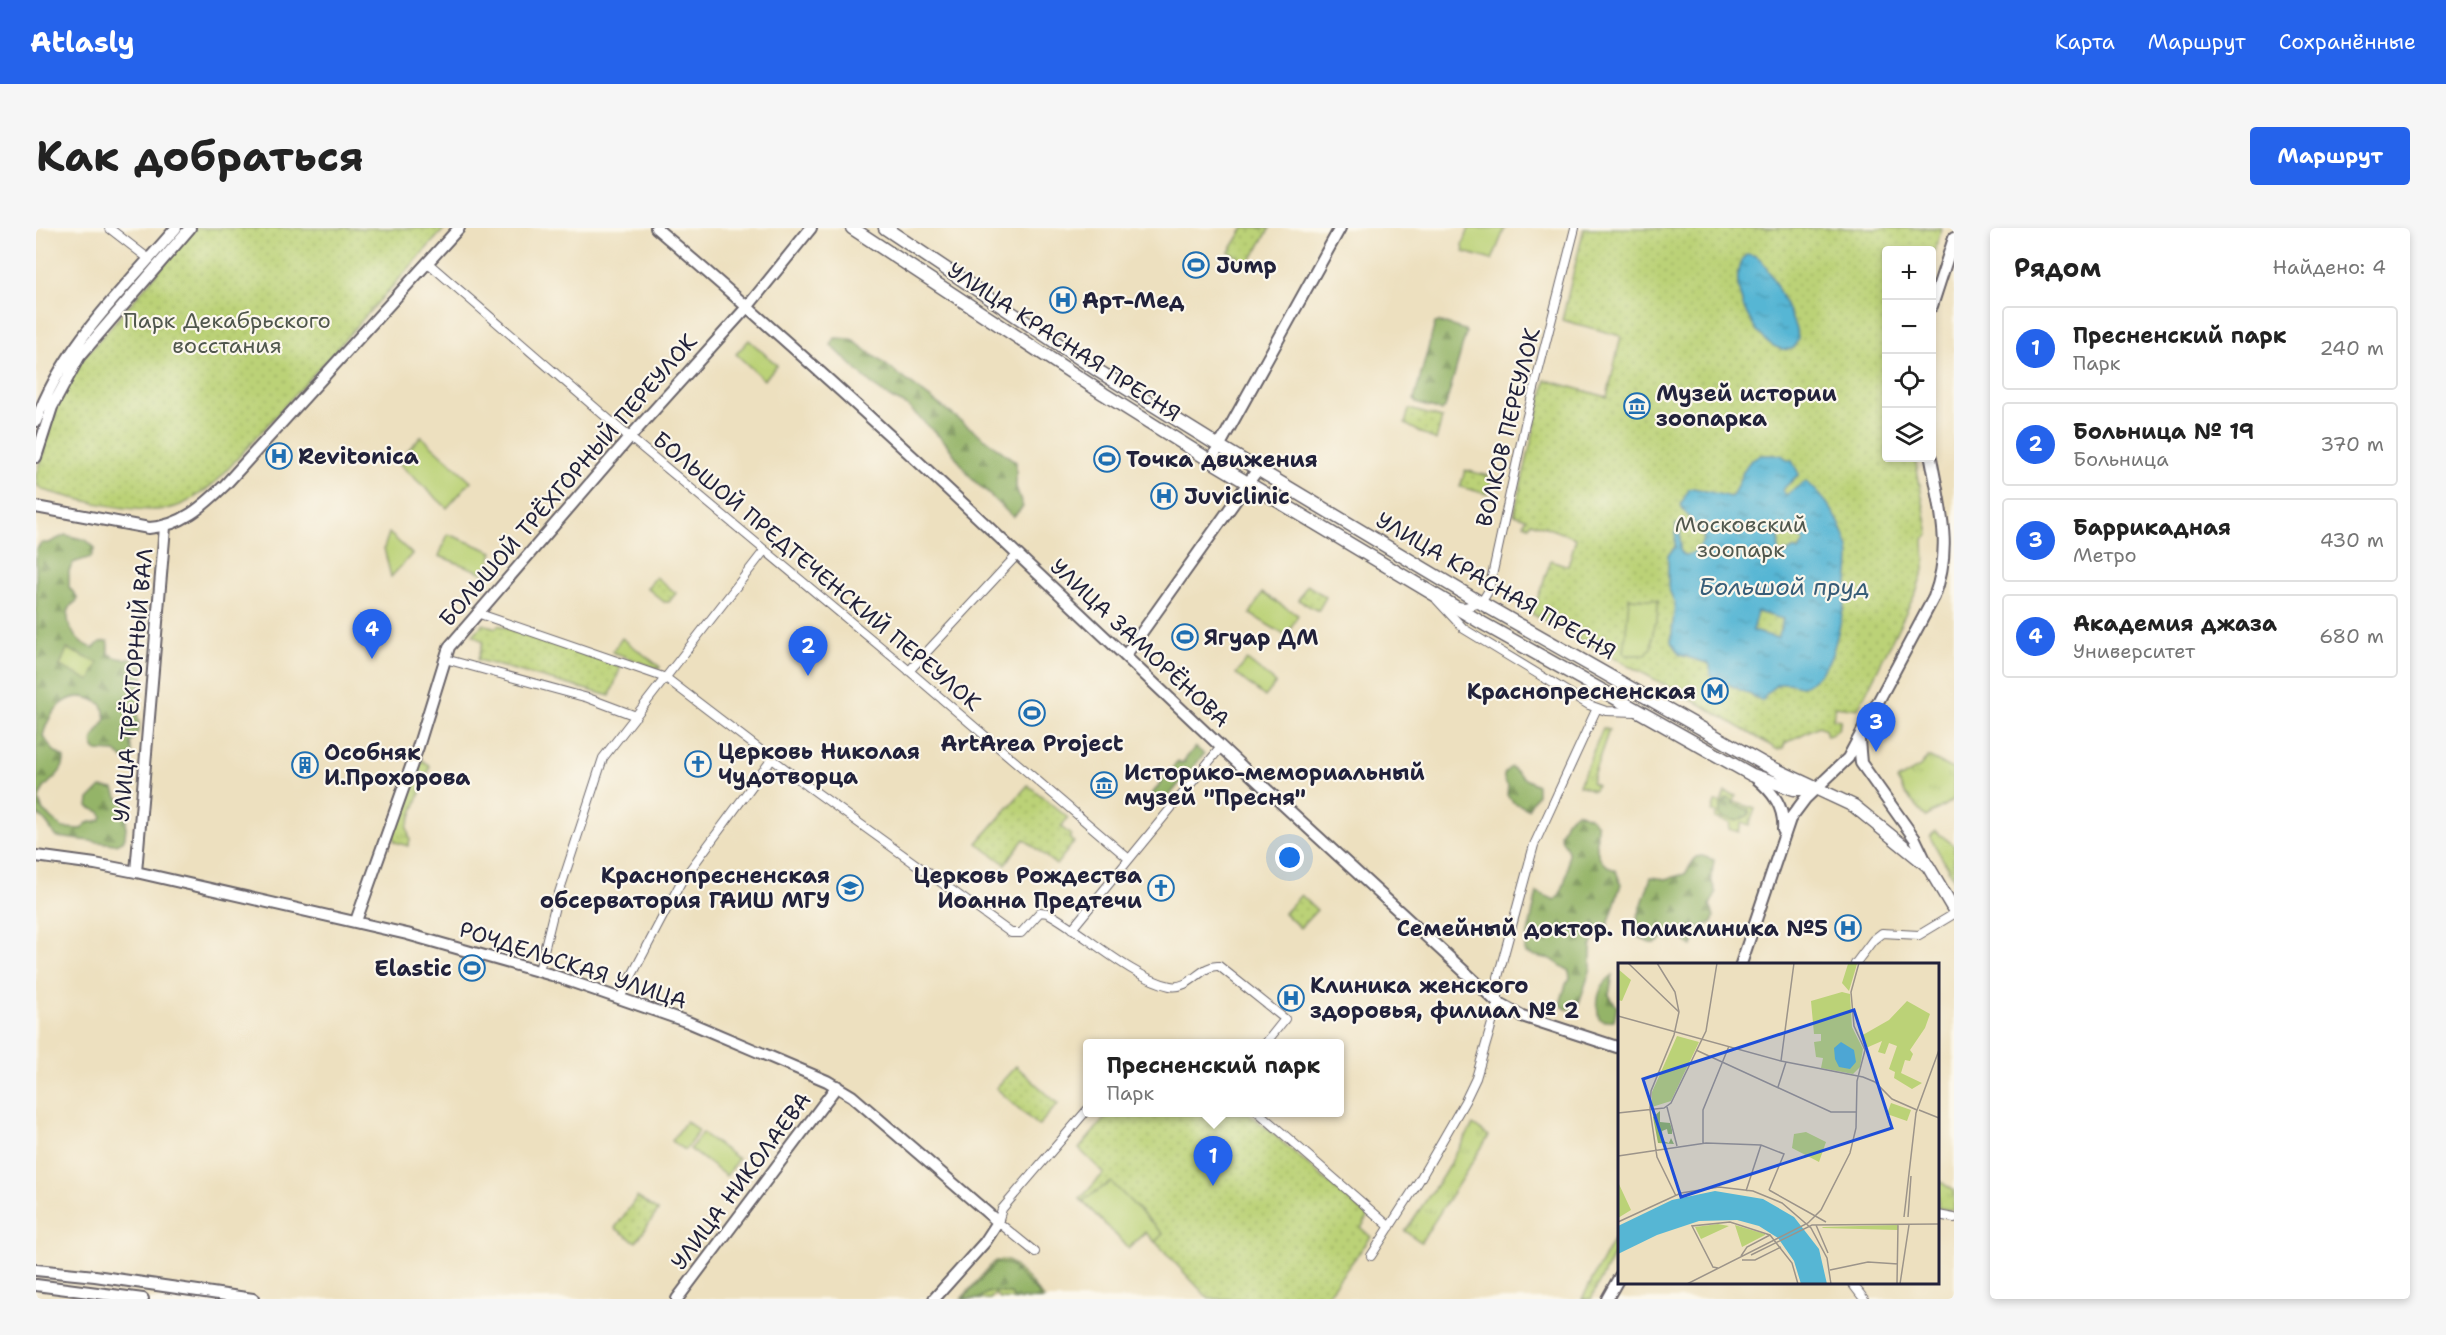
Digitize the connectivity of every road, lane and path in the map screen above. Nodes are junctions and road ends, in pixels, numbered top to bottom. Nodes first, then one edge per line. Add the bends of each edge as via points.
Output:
1 (109, 228) edge
2 (176, 228) edge
3 (190, 228) edge
4 (459, 228) edge
5 (656, 228) edge
6 (811, 228) edge
7 (852, 228) edge
8 (885, 228) edge
9 (1340, 228) edge
10 (1575, 228) edge
11 (1954, 238) edge
12 (1952, 253) edge
13 (149, 259) junction
14 (427, 262) junction
15 (1934, 300) edge
16 (748, 306) junction
17 (36, 421) edge
18 (630, 437) junction
19 (1219, 447) junction
20 (36, 458) edge
21 (1211, 461) junction
22 (1932, 462) edge
23 (1258, 469) junction
24 (1248, 483) junction
25 (36, 507) edge
26 (165, 527) junction
27 (764, 551) junction
28 (1017, 555) junction
29 (1427, 591) junction
30 (1481, 603) junction
31 (1451, 605) junction
32 (477, 612) junction
33 (1125, 656) junction
34 (445, 659) junction
35 (909, 671) junction
36 (666, 678) junction
37 (1597, 708) junction
38 (1640, 713) junction
39 (636, 716) junction
40 (1859, 737) junction
41 (1221, 747) junction
42 (772, 759) junction
43 (1752, 775) junction
44 (1816, 789) junction
45 (1782, 840) junction
46 (36, 856) edge
47 (1129, 859) junction
48 (1928, 866) junction
49 (136, 872) junction
50 (1954, 912) edge
51 (356, 921) junction
52 (1072, 929) junction
53 (1741, 963) edge
54 (1856, 963) edge
55 (539, 971) junction
56 (620, 998) junction
57 (1498, 1003) junction
58 (1269, 1039) edge
59 (1618, 1047) edge
60 (837, 1086) junction
61 (1083, 1115) edge
62 (1263, 1117) edge
63 (1939, 1215) edge
64 (1954, 1218) edge
65 (998, 1222) junction
66 (1390, 1227) junction
67 (1035, 1252) dead end
68 (1371, 1256) dead end
69 (36, 1270) edge
70 (1618, 1280) edge
71 (1853, 1284) edge
72 (36, 1285) edge
73 (143, 1299) edge
74 (253, 1299) edge
75 (677, 1299) edge
76 (934, 1299) edge
77 (1607, 1299) edge
78 (1864, 1299) edge

1 - 13 street
2 - 13 street
3 - 20 street via 79,357 52,407
4 - 14 street, УЛИЦА ТРЁХГОРНЫЙ ВАЛ
5 - 16 street, УЛИЦА ЗАМОРЁНОВА
6 - 16 street, БОЛЬШОЙ ТРЁХГОРНЫЙ ПЕРЕУЛОК
7 - 21 main road, УЛИЦА КРАСНАЯ ПРЕСНЯ
8 - 19 main road, УЛИЦА КРАСНАЯ ПРЕСНЯ
9 - 19 street
10 - 30 street, ВОЛКОВ ПЕРЕУЛОК via 1525,424 1489,590
11 - 12 street
12 - 15 street
13 - 17 street via 71,352 48,390
14 - 18 street, БОЛЬШОЙ ПРЕДТЕЧЕНСКИЙ ПЕРЕУЛОК
14 - 26 street, УЛИЦА ТРЁХГОРНЫЙ ВАЛ via 225,485 192,514
16 - 18 street, БОЛЬШОЙ ТРЁХГОРНЫЙ ПЕРЕУЛОК
16 - 28 street, УЛИЦА ЗАМОРЁНОВА
18 - 27 street, БОЛЬШОЙ ПРЕДТЕЧЕНСКИЙ ПЕРЕУЛОК
18 - 32 street, БОЛЬШОЙ ТРЁХГОРНЫЙ ПЕРЕУЛОК
19 - 21 street
19 - 23 main road, УЛИЦА КРАСНАЯ ПРЕСНЯ
21 - 24 main road, УЛИЦА КРАСНАЯ ПРЕСНЯ
22 - 40 street via 1945,539 1939,582 1916,634
23 - 24 street
23 - 30 main road, УЛИЦА КРАСНАЯ ПРЕСНЯ
24 - 29 main road, УЛИЦА КРАСНАЯ ПРЕСНЯ
24 - 33 street
25 - 26 street via 135,526
26 - 49 street, УЛИЦА ТРЁХГОРНЫЙ ВАЛ
27 - 35 street, БОЛЬШОЙ ПРЕДТЕЧЕНСКИЙ ПЕРЕУЛОК
27 - 36 street
28 - 33 street, УЛИЦА ЗАМОРЁНОВА
28 - 35 street
29 - 31 main road, УЛИЦА КРАСНАЯ ПРЕСНЯ
29 - 37 street via 1464,629
30 - 31 street
30 - 44 main road, УЛИЦА КРАСНАЯ ПРЕСНЯ via 1764,764
31 - 38 main road, УЛИЦА КРАСНАЯ ПРЕСНЯ
32 - 34 street, БОЛЬШОЙ ТРЁХГОРНЫЙ ПЕРЕУЛОК via 449,647
32 - 36 street
33 - 41 street, УЛИЦА ЗАМОРЁНОВА
34 - 39 street via 588,698
34 - 51 street, БОЛЬШОЙ ТРЁХГОРНЫЙ ПЕРЕУЛОК
35 - 47 street, БОЛЬШОЙ ПРЕДТЕЧЕНСКИЙ ПЕРЕУЛОК
36 - 39 street
36 - 42 street
37 - 38 street
37 - 57 street via 1534,845 1498,977
38 - 43 main road, УЛИЦА КРАСНАЯ ПРЕСНЯ
39 - 55 street via 600,762 556,902
40 - 44 street via 1843,764
40 - 48 street via 1861,763 1915,839
41 - 47 street
41 - 57 street, УЛИЦА ЗАМОРЁНОВА
42 - 52 street via 1011,933 1021,933 1040,912
42 - 56 street via 681,882
43 - 44 main road, УЛИЦА КРАСНАЯ ПРЕСНЯ via 1794,789
43 - 45 street via 1779,804
44 - 45 street via 1794,813
44 - 48 main road via 1854,806
45 - 53 street
46 - 49 street, РОЧДЕЛЬСКАЯ УЛИЦА
47 - 52 street
48 - 50 main road
49 - 51 street, РОЧДЕЛЬСКАЯ УЛИЦА
50 - 54 street via 1919,935 1878,935
51 - 55 street, РОЧДЕЛЬСКАЯ УЛИЦА
52 - 58 street via 1145,976 1171,986 1184,986 1211,966 1219,966 1285,1019
55 - 56 street, РОЧДЕЛЬСКАЯ УЛИЦА
56 - 60 street, РОЧДЕЛЬСКАЯ УЛИЦА via 688,1022
57 - 59 street, УЛИЦА ЗАМОРЁНОВА via 1522,1016
57 - 66 street via 1471,1089
60 - 65 street, РОЧДЕЛЬСКАЯ УЛИЦА via 866,1106
60 - 75 street, УЛИЦА НИКОЛАЕВА
61 - 65 street via 1005,1204
62 - 66 street
63 - 64 street
65 - 67 street, РОЧДЕЛЬСКАЯ УЛИЦА
65 - 76 street
66 - 68 street
69 - 74 street
70 - 77 street
71 - 78 street
72 - 73 street

